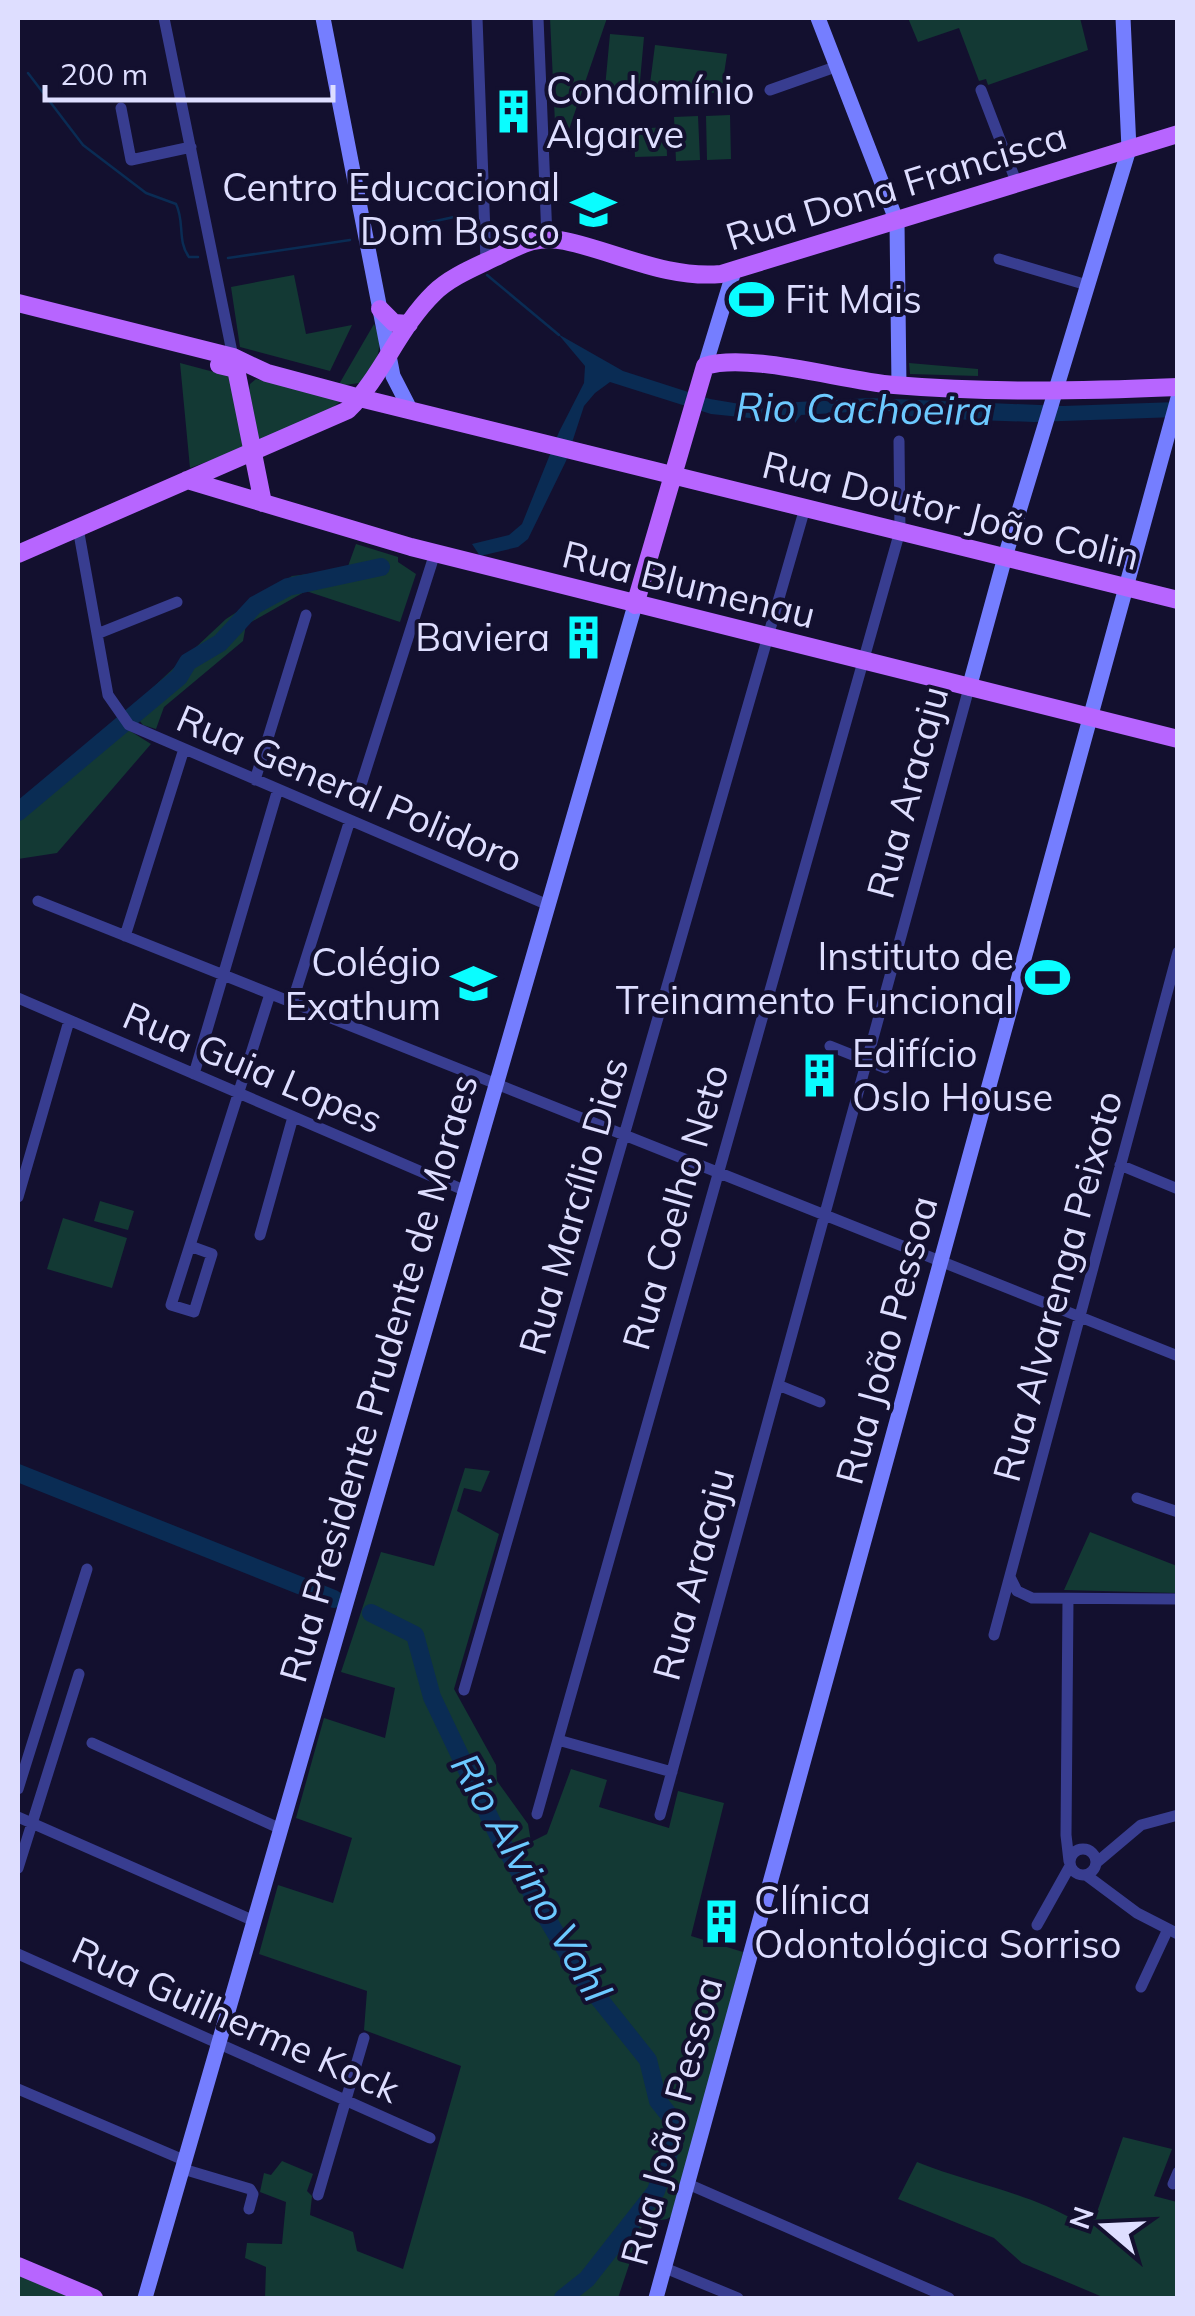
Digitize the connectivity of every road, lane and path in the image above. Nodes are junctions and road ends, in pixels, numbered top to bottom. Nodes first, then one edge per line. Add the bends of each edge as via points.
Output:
1 (164, 18) edge
2 (322, 18) edge
3 (476, 18) edge
4 (538, 18) edge
5 (818, 18) edge
6 (1124, 18) edge
7 (838, 66) junction
8 (770, 90) dead end
9 (981, 90) dead end
10 (121, 108) dead end
11 (1178, 134) edge
12 (190, 147) junction
13 (1129, 149) junction
14 (1017, 184) junction
15 (897, 222) junction
16 (547, 238) junction
17 (998, 258) dead end
18 (486, 261) junction
19 (734, 271) junction
20 (1088, 285) junction
21 (18, 303) edge
22 (380, 309) junction
23 (18, 314) edge
24 (409, 324) junction
25 (389, 355) junction
26 (706, 366) junction
27 (236, 369) junction
28 (899, 386) junction
29 (1178, 386) edge
30 (360, 398) junction
31 (1053, 398) junction
32 (1177, 399) edge
33 (410, 411) junction
34 (1171, 435) edge
35 (899, 440) dead end
36 (253, 453) junction
37 (673, 475) junction
38 (187, 480) junction
39 (263, 503) junction
40 (805, 508) junction
41 (78, 528) junction
42 (900, 531) junction
43 (435, 553) junction
44 (18, 554) edge
45 (1005, 557) junction
46 (1126, 587) junction
47 (1178, 600) edge
48 (177, 602) dead end
49 (636, 605) junction
50 (306, 615) dead end
51 (97, 634) junction
52 (768, 638) junction
53 (864, 662) junction
54 (969, 688) junction
55 (1090, 718) junction
56 (1178, 739) edge
57 (184, 749) junction
58 (255, 780) junction
59 (362, 782) dead end
60 (278, 790) junction
61 (350, 820) junction
62 (38, 901) dead end
63 (548, 906) junction
64 (126, 936) junction
65 (1178, 952) edge
66 (223, 975) junction
67 (270, 994) junction
68 (18, 998) edge
69 (292, 1002) junction
70 (69, 1021) junction
71 (830, 1046) dead end
72 (867, 1061) junction
73 (885, 1068) dead end
74 (194, 1074) junction
75 (497, 1084) junction
76 (238, 1094) junction
77 (293, 1117) junction
78 (624, 1136) junction
79 (1120, 1166) junction
80 (718, 1173) junction
81 (1178, 1189) edge
82 (466, 1192) junction
83 (18, 1197) edge
84 (825, 1216) junction
85 (260, 1235) dead end
86 (190, 1246) junction
87 (941, 1262) junction
88 (1080, 1317) junction
89 (1178, 1356) edge
90 (778, 1385) junction
91 (820, 1402) dead end
92 (1137, 1498) dead end
93 (1178, 1512) edge
94 (87, 1569) dead end
95 (1010, 1577) junction
96 (1068, 1599) junction
97 (1178, 1600) edge
98 (994, 1635) dead end
99 (79, 1674) dead end
100 (464, 1690) dead end
101 (558, 1740) junction
102 (92, 1744) dead end
103 (672, 1772) junction
104 (18, 1789) edge
105 (537, 1814) dead end
106 (660, 1814) dead end
107 (1067, 1815) junction
108 (1178, 1816) edge
109 (18, 1817) edge
110 (32, 1823) junction
111 (281, 1829) junction
112 (1070, 1863) junction
113 (1089, 1863) junction
114 (18, 1868) edge
115 (1052, 1894) junction
116 (254, 1920) junction
117 (1036, 1925) dead end
118 (1172, 1931) edge
119 (18, 1954) edge
120 (1141, 1987) dead end
121 (364, 2038) dead end
122 (219, 2044) junction
123 (18, 2088) edge
124 (346, 2100) junction
125 (430, 2138) dead end
126 (184, 2165) junction
127 (688, 2184) junction
128 (318, 2195) dead end
129 (250, 2209) dead end
130 (18, 2266) edge
131 (665, 2268) junction
132 (94, 2298) edge
133 (145, 2298) edge
134 (656, 2298) edge
135 (738, 2298) edge
136 (949, 2298) edge

1 - 12 street
2 - 22 street
3 - 18 street
4 - 16 street
5 - 7 street
6 - 13 street, Rua Aracaju
7 - 8 street
7 - 15 street
9 - 14 street
10 - 12 street via 131,160
11 - 13 main road, Rua Dona Francisca
12 - 27 street
13 - 14 main road, Rua Dona Francisca
13 - 20 street, Rua Aracaju
14 - 15 main road, Rua Dona Francisca
15 - 19 main road, Rua Dona Francisca
15 - 28 street
16 - 18 main road
16 - 19 main road, Rua Dona Francisca via 663,270
17 - 20 street
18 - 24 main road via 437,290
19 - 26 street
20 - 31 street, Rua Aracaju
21 - 27 main road
22 - 24 main road via 394,322
22 - 25 street
23 - 27 main road
24 - 25 main road
25 - 30 main road
25 - 33 street
26 - 28 main road via 738,360
26 - 37 main road, Rua Presidente Prudente de Moraes
27 - 30 main road, Rua Doutor João Colin
27 - 36 main road
28 - 31 main road
29 - 31 main road
30 - 33 main road, Rua Doutor João Colin
30 - 36 main road via 333,419
31 - 45 street, Rua Aracaju
32 - 34 street, Rua João Pessoa
33 - 37 main road, Rua Doutor João Colin
34 - 46 street, Rua João Pessoa
35 - 42 street, Rua Coelho Neto
36 - 38 main road
36 - 39 main road
37 - 40 main road, Rua Doutor João Colin
37 - 49 main road, Rua Presidente Prudente de Moraes
38 - 39 main road, Rua Blumenau
38 - 41 main road
39 - 43 main road, Rua Blumenau
40 - 42 main road, Rua Doutor João Colin
40 - 52 street, Rua Marcílio Dias
41 - 44 main road
41 - 51 street
42 - 45 main road, Rua Doutor João Colin
42 - 53 street, Rua Coelho Neto
43 - 49 main road, Rua Blumenau
43 - 59 street
45 - 46 main road, Rua Doutor João Colin
45 - 54 street, Rua Aracaju
46 - 47 main road, Rua Doutor João Colin
46 - 55 street, Rua João Pessoa
48 - 51 street
49 - 52 main road, Rua Blumenau
49 - 63 street, Rua Presidente Prudente de Moraes
50 - 58 street
51 - 57 street, Rua General Polidoro via 108,696 126,722
52 - 53 main road, Rua Blumenau
52 - 78 street, Rua Marcílio Dias
53 - 54 main road, Rua Blumenau
53 - 80 street, Rua Coelho Neto
54 - 55 main road, Rua Blumenau
54 - 72 street, Rua Aracaju
55 - 56 main road, Rua Blumenau
55 - 87 street, Rua João Pessoa
57 - 58 street, Rua General Polidoro
57 - 64 street
58 - 60 street, Rua General Polidoro
60 - 61 street, Rua General Polidoro
60 - 66 street
61 - 63 street, Rua General Polidoro
61 - 69 street
62 - 64 street
63 - 75 street, Rua Presidente Prudente de Moraes
64 - 66 street
65 - 79 street, Rua Alvarenga Peixoto
66 - 67 street
66 - 74 street
67 - 69 street
67 - 76 street
68 - 70 street, Rua Guia Lopes
69 - 75 street
70 - 74 street, Rua Guia Lopes
70 - 83 street
71 - 72 street
72 - 73 street
72 - 84 street, Rua Aracaju
74 - 76 street, Rua Guia Lopes
75 - 78 street
75 - 82 street, Rua Presidente Prudente de Moraes
76 - 77 street, Rua Guia Lopes
76 - 86 street
77 - 82 street, Rua Guia Lopes
77 - 85 street
78 - 80 street
78 - 100 street, Rua Marcílio Dias
79 - 81 street
79 - 88 street, Rua Alvarenga Peixoto
80 - 84 street
80 - 101 street, Rua Coelho Neto
82 - 111 street, Rua Presidente Prudente de Moraes
84 - 87 street
84 - 90 street, Rua Aracaju
86 - 86 street via 212,1254 194,1312 171,1305
87 - 88 street
87 - 127 street, Rua João Pessoa
88 - 89 street
88 - 95 street, Rua Alvarenga Peixoto
90 - 91 street
90 - 103 street, Rua Aracaju
92 - 93 street
94 - 104 street
95 - 96 street via 1023,1596
95 - 98 street, Rua Alvarenga Peixoto
96 - 97 street
96 - 107 street
99 - 110 street
101 - 103 street
101 - 105 street, Rua Coelho Neto
102 - 111 street
103 - 106 street, Rua Aracaju
107 - 112 street
107 - 113 street
108 - 113 street via 1140,1825
109 - 110 street
110 - 114 street
110 - 116 street
111 - 116 street, Rua Presidente Prudente de Moraes
112 - 113 street via 1075,1872
112 - 113 street via 1072,1854
112 - 115 street
113 - 115 street
113 - 118 street via 1113,1895
115 - 117 street
116 - 122 street, Rua Presidente Prudente de Moraes
118 - 120 street
119 - 122 street, Rua Guilherme Kock
121 - 124 street
122 - 124 street, Rua Guilherme Kock
122 - 126 street, Rua Presidente Prudente de Moraes
123 - 126 street
124 - 125 street, Rua Guilherme Kock
124 - 128 street
126 - 129 street via 250,2190
126 - 133 street, Rua Presidente Prudente de Moraes
127 - 131 street, Rua João Pessoa
127 - 136 street
130 - 132 main road
131 - 134 street, Rua João Pessoa
131 - 135 street

